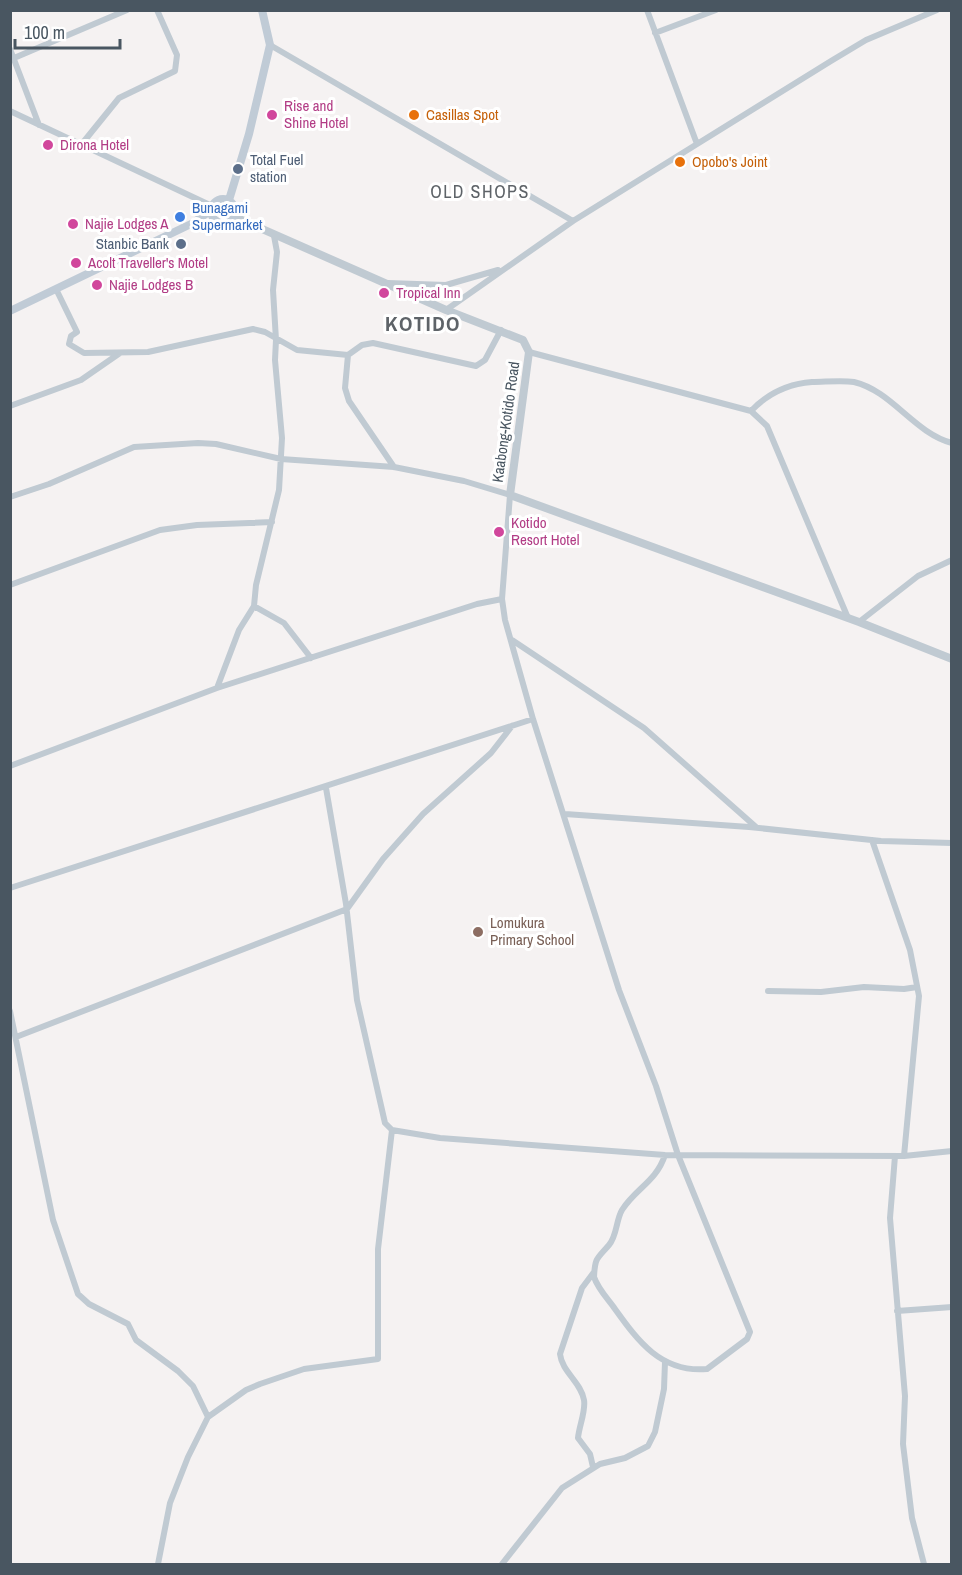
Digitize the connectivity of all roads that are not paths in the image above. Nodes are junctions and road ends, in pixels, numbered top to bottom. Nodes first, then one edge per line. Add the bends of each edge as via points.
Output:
1 (127, 10) edge
2 (157, 10) edge
3 (262, 10) edge
4 (647, 10) edge
5 (716, 10) edge
6 (937, 10) edge
7 (655, 33) junction
8 (270, 45) junction
9 (10, 50) edge
10 (14, 58) junction
11 (10, 111) edge
12 (40, 126) junction
13 (698, 144) junction
14 (81, 145) junction
15 (229, 200) junction
16 (211, 208) junction
17 (235, 217) junction
18 (215, 220) junction
19 (573, 221) junction
20 (193, 223) junction
21 (274, 236) junction
22 (507, 267) junction
23 (383, 282) junction
24 (56, 289) junction
25 (446, 310) junction
26 (10, 311) edge
27 (501, 330) junction
28 (276, 340) junction
29 (121, 352) junction
30 (529, 352) junction
31 (348, 355) junction
32 (10, 406) edge
33 (751, 411) junction
34 (951, 443) edge
35 (281, 459) junction
36 (394, 467) junction
37 (510, 495) junction
38 (10, 497) edge
39 (272, 522) junction
40 (951, 560) edge
41 (10, 585) edge
42 (502, 599) junction
43 (254, 606) junction
44 (848, 618) junction
45 (859, 622) junction
46 (511, 640) junction
47 (311, 658) junction
48 (951, 659) edge
49 (217, 688) junction
50 (532, 719) junction
51 (512, 726) junction
52 (10, 766) edge
53 (326, 788) junction
54 (565, 814) junction
55 (757, 828) junction
56 (872, 840) junction
57 (951, 843) edge
58 (10, 888) edge
59 (347, 909) junction
60 (917, 987) junction
61 (768, 991) dead end
62 (10, 1011) edge
63 (16, 1037) junction
64 (392, 1131) junction
65 (951, 1151) edge
66 (665, 1155) junction
67 (678, 1155) junction
68 (895, 1156) junction
69 (904, 1156) junction
70 (595, 1272) junction
71 (951, 1307) edge
72 (897, 1311) junction
73 (665, 1362) junction
74 (208, 1418) junction
75 (593, 1467) junction
76 (158, 1564) edge
77 (502, 1564) edge
78 (924, 1564) edge

1 - 10 street
2 - 14 street via 177,55 175,70 119,98
3 - 8 main road
4 - 7 street
5 - 7 street
6 - 13 street via 866,40
7 - 13 street
8 - 15 main road
8 - 19 street
9 - 10 street
10 - 12 street
11 - 12 street
12 - 14 street
13 - 19 street
14 - 16 street
15 - 16 main road via 220,199
15 - 17 main road via 234,205
16 - 18 main road
16 - 20 main road
17 - 18 main road via 226,223
17 - 21 street, Kaabong-Kotido Road
18 - 20 main road
19 - 22 street
20 - 24 main road
21 - 23 street, Kaabong-Kotido Road
21 - 28 street
22 - 23 street via 446,285
22 - 25 street
23 - 25 street, Kaabong-Kotido Road
24 - 26 main road
24 - 29 street via 76,332 69,344 84,353
25 - 27 street, Kaabong-Kotido Road
27 - 30 street, Kaabong-Kotido Road via 523,340
27 - 31 street via 485,360 476,366 374,343 362,345
28 - 29 street via 253,329 148,352
28 - 31 street via 297,350
28 - 35 street
29 - 32 street via 81,380
30 - 33 street
30 - 37 street, Kaabong-Kotido Road
31 - 36 street via 345,388 349,401
33 - 34 street via 763,398 781,388 804,383 854,382 873,390 936,438
33 - 44 street via 767,426
35 - 36 street
35 - 38 street via 216,444 148,444 111,454 49,484
35 - 39 street
36 - 37 street
37 - 42 street
37 - 44 street, Kaabong-Kotido Road
39 - 41 street via 160,530
39 - 43 street
40 - 45 street via 918,576
42 - 46 street
42 - 47 street
43 - 47 street via 284,623
43 - 49 street via 239,630
44 - 45 street, Kaabong-Kotido Road
45 - 48 street, Kaabong-Kotido Road
46 - 50 street
46 - 55 street via 644,728
47 - 49 street
49 - 52 street
50 - 51 street
50 - 54 street
51 - 53 street
51 - 59 street via 491,753 423,814 383,859
53 - 58 street
53 - 59 street
54 - 55 street
54 - 67 street via 597,926
55 - 56 street
56 - 57 street
56 - 60 street via 910,950
59 - 63 street
59 - 64 street via 357,1000 385,1123
60 - 61 street
60 - 69 street
62 - 63 street
63 - 74 street via 53,1220 78,1294 128,1324 136,1340 178,1371 193,1386
64 - 66 street
64 - 74 street via 379,1228 378,1359 304,1369 260,1384
65 - 69 street
66 - 67 street
66 - 70 street via 649,1184 621,1211 609,1245 597,1257
67 - 68 street
67 - 73 street via 750,1332 747,1339 710,1368 692,1369
68 - 69 street
68 - 72 street via 890,1218
70 - 73 street via 599,1287 636,1338
70 - 75 street via 582,1288 560,1354 561,1363 577,1382 585,1401 578,1438 590,1454
71 - 72 street
72 - 78 street via 905,1396 903,1444 912,1518
73 - 75 street via 664,1389 651,1442 625,1458
74 - 76 street via 170,1503
75 - 77 street via 562,1488

